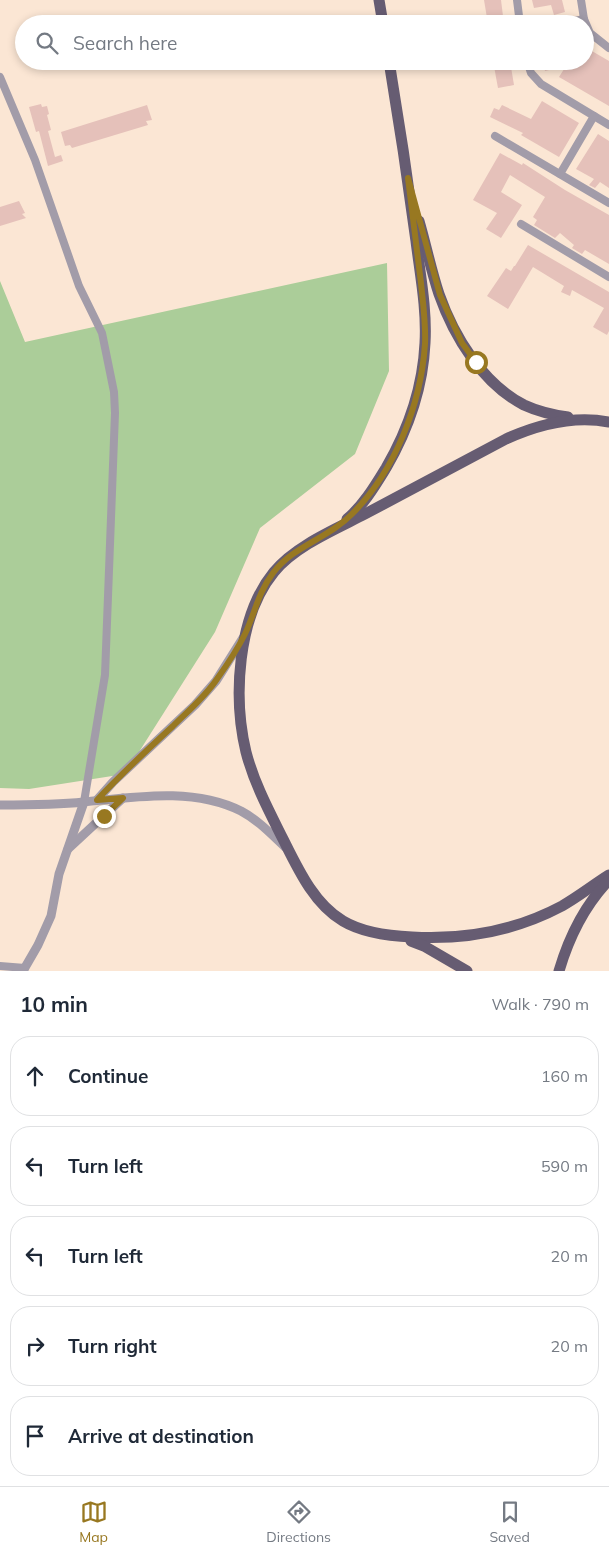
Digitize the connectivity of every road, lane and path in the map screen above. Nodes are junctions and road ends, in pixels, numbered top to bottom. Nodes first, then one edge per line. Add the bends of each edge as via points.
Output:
1 (379, 0) edge
2 (517, 0) edge
3 (581, 0) edge
4 (382, 15) edge
5 (519, 15) edge
6 (583, 15) edge
7 (594, 36) edge
8 (609, 48) edge
9 (390, 70) edge
10 (530, 70) edge
11 (0, 77) edge
12 (594, 116) junction
13 (609, 125) edge
14 (495, 136) dead end
15 (560, 174) junction
16 (408, 178) junction
17 (609, 203) edge
18 (521, 224) dead end
19 (609, 277) edge
20 (582, 419) junction
21 (609, 422) edge
22 (327, 534) junction
23 (246, 633) junction
24 (123, 798) junction
25 (97, 800) junction
26 (84, 802) junction
27 (0, 805) edge
28 (66, 850) junction
29 (289, 851) junction
30 (609, 875) edge
31 (609, 880) edge
32 (397, 937) junction
33 (0, 966) edge
34 (24, 970) edge
35 (467, 971) edge
36 (559, 971) edge

1 - 4 main road
2 - 5 street
3 - 6 street
7 - 8 street
9 - 16 main road
10 - 12 street via 541,84
11 - 26 street via 35,160 79,286 102,334 114,392 105,674
12 - 13 street
12 - 15 street
14 - 15 street
15 - 17 street
16 - 20 main road via 440,295 462,343 499,388 524,404 556,415
16 - 22 main road via 423,300 425,342 420,383 409,422 381,475 351,516
18 - 19 street
20 - 21 main road
20 - 22 main road via 541,425 506,439
22 - 23 main road via 285,560 274,572 254,607
23 - 25 street via 216,681
23 - 29 main road via 239,676 246,753
24 - 25 street
24 - 28 street
24 - 29 street via 173,795 218,802 257,821
25 - 26 street
26 - 27 street
26 - 28 street
28 - 34 street via 51,916
29 - 32 main road via 312,890 333,914 368,931
30 - 32 main road via 563,905 513,926 458,937
31 - 36 main road via 580,919
32 - 35 main road via 424,946
33 - 34 street

